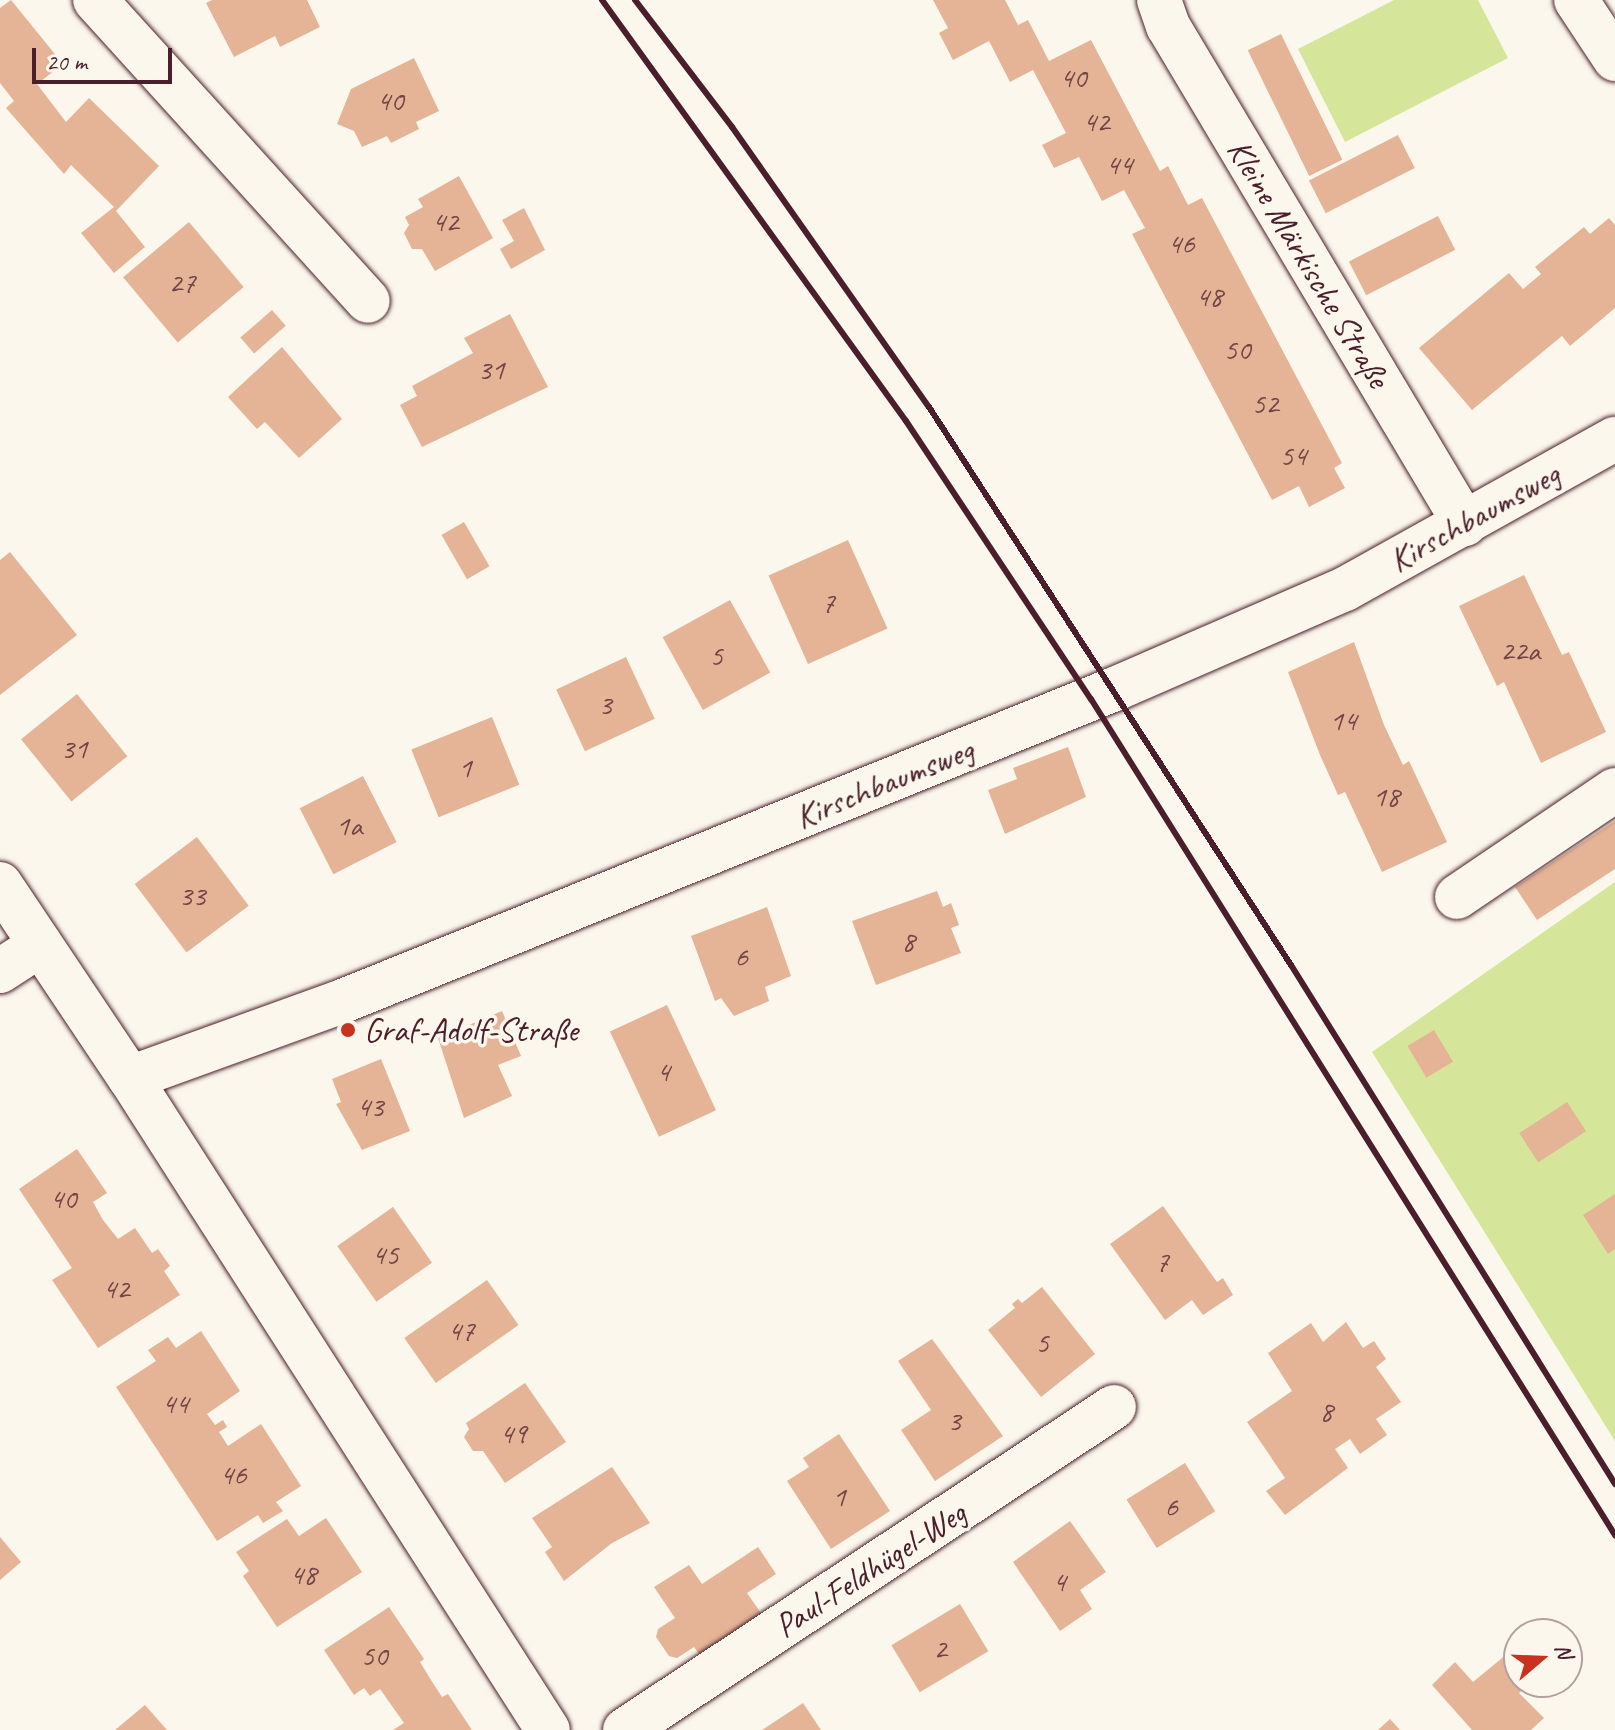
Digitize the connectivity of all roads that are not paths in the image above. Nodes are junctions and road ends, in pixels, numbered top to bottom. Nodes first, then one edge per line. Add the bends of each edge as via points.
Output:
1 (95, 0) edge
2 (1159, 0) edge
3 (1576, 0) edge
4 (1615, 59) edge
5 (368, 301) dead end
6 (1615, 439) edge
7 (1465, 524) junction
8 (1615, 790) edge
9 (0, 884) edge
10 (1457, 897) dead end
11 (40, 945) junction
12 (0, 971) edge
13 (130, 1078) junction
14 (1114, 1407) dead end
15 (548, 1730) edge
16 (625, 1730) edge

1 - 5 street
2 - 7 street, Kleine Märkische Straße via 1168,26
3 - 4 street
6 - 7 street, Kirschbaumsweg
7 - 13 street, Kirschbaumsweg via 1345,589 1115,689 343,1001
8 - 10 street
9 - 11 street
11 - 12 street
11 - 13 street
13 - 15 street
14 - 16 street, Paul-Feldhügel-Weg

